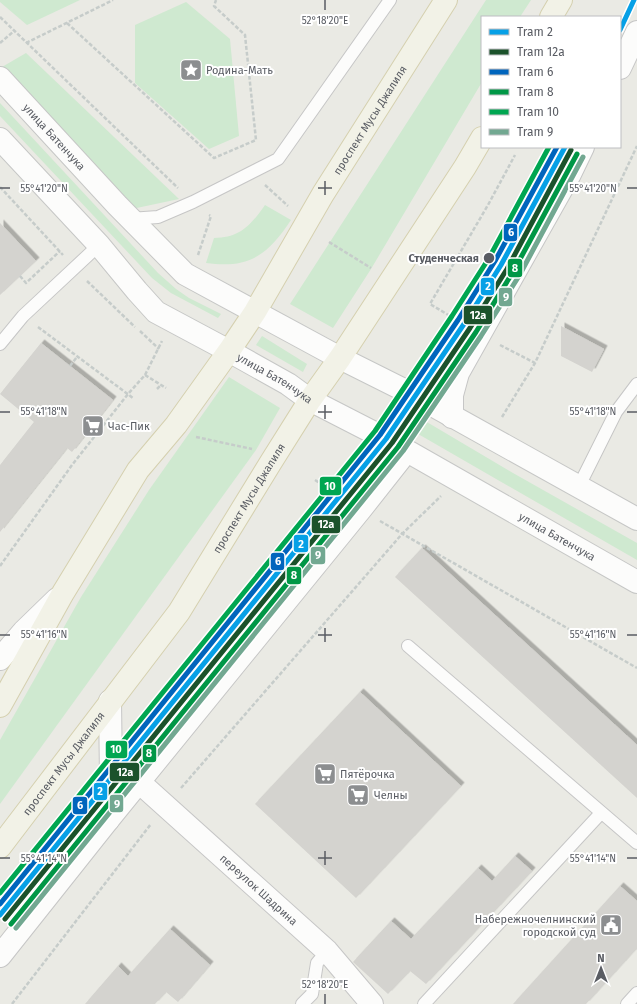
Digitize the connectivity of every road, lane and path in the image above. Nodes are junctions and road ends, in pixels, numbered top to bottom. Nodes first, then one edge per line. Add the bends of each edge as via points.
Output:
1 (113, 0) edge
2 (216, 0) edge
3 (390, 0) edge
4 (446, 0) edge
5 (561, 0) edge
6 (0, 16) edge
7 (552, 16) edge
8 (67, 23) junction
9 (14, 31) junction
10 (637, 32) edge
11 (0, 43) edge
12 (26, 43) junction
13 (621, 66) edge
14 (0, 78) edge
15 (0, 139) edge
16 (481, 140) edge
17 (637, 146) edge
18 (583, 148) edge
19 (515, 155) dead end
20 (180, 190) dead end
21 (130, 220) junction
22 (329, 242) dead end
23 (99, 245) junction
24 (60, 251) dead end
25 (371, 269) dead end
26 (20, 276) dead end
27 (255, 312) junction
28 (23, 316) junction
29 (464, 324) dead end
30 (162, 340) dead end
31 (494, 342) dead end
32 (0, 344) edge
33 (229, 351) junction
34 (77, 357) junction
35 (340, 358) junction
36 (535, 363) junction
37 (70, 366) dead end
38 (145, 375) junction
39 (637, 384) edge
40 (161, 385) junction
41 (166, 388) dead end
42 (157, 389) dead end
43 (128, 394) junction
44 (133, 398) dead end
45 (310, 400) junction
46 (452, 417) junction
47 (501, 419) dead end
48 (196, 437) dead end
49 (256, 450) dead end
50 (406, 452) junction
51 (315, 480) dead end
52 (579, 486) junction
53 (441, 496) dead end
54 (347, 500) dead end
55 (377, 519) dead end
56 (637, 519) edge
57 (402, 534) junction
58 (0, 566) edge
59 (637, 582) edge
60 (63, 593) junction
61 (408, 646) dead end
62 (0, 659) edge
63 (637, 668) edge
64 (110, 701) junction
65 (0, 706) edge
66 (140, 782) junction
67 (166, 805) junction
68 (601, 813) junction
69 (108, 820) junction
70 (637, 843) edge
71 (0, 847) edge
72 (327, 951) junction
73 (0, 956) edge
74 (637, 993) edge
75 (12, 1004) edge
76 (302, 1004) edge
77 (372, 1004) edge
78 (424, 1004) edge
79 (627, 1004) edge

1 - 8 path
2 - 8 path via 214,6 245,34 256,140 214,158
3 - 21 lane via 278,159 158,218
4 - 27 main road, проспект Мусы Джалиля via 323,194
5 - 7 main road
6 - 9 path
8 - 12 path
9 - 11 path
9 - 12 path
10 - 13 main road
12 - 20 path
14 - 21 main road, улица Батенчука
15 - 23 main road, улица Батенчука
16 - 35 main road, проспект Мусы Джалиля
17 - 36 path
18 - 46 main road via 458,373 452,395
19 - 29 path via 430,304
21 - 27 main road, улица Батенчука via 185,274
22 - 25 path
23 - 28 lane
23 - 33 main road, улица Батенчука via 156,312
24 - 26 path via 26,283
27 - 33 main road, проспект Мусы Джалиля
27 - 35 main road, улица Батенчука
28 - 32 lane
28 - 34 path
30 - 38 path
31 - 36 path
33 - 45 main road, улица Батенчука via 288,384
33 - 60 main road, проспект Мусы Джалиля via 176,425 138,470
34 - 37 path
34 - 43 path
35 - 45 main road, проспект Мусы Джалиля
35 - 46 main road, улица Батенчука
36 - 47 path
38 - 40 path
38 - 43 path
39 - 52 lane via 616,412
40 - 41 path
40 - 42 path
43 - 44 path
43 - 58 path via 72,465
45 - 50 main road, улица Батенчука via 376,433
45 - 64 main road, проспект Мусы Джалиля via 178,612
46 - 52 main road, улица Батенчука
48 - 49 path
50 - 59 main road, улица Батенчука
50 - 66 main road
51 - 54 path
52 - 56 main road, улица Батенчука
53 - 57 path
55 - 57 path
57 - 63 path
57 - 67 path
60 - 62 main road
60 - 65 main road, проспект Мусы Джалиля
61 - 68 lane
64 - 69 main road via 111,777
64 - 71 main road, проспект Мусы Джалиля
66 - 67 main road, переулок Шадрина
66 - 69 main road
67 - 72 main road, переулок Шадрина
67 - 75 path
68 - 70 lane
68 - 78 lane
69 - 73 main road
72 - 76 lane via 317,964 312,994
72 - 77 main road, переулок Шадрина
74 - 79 lane

